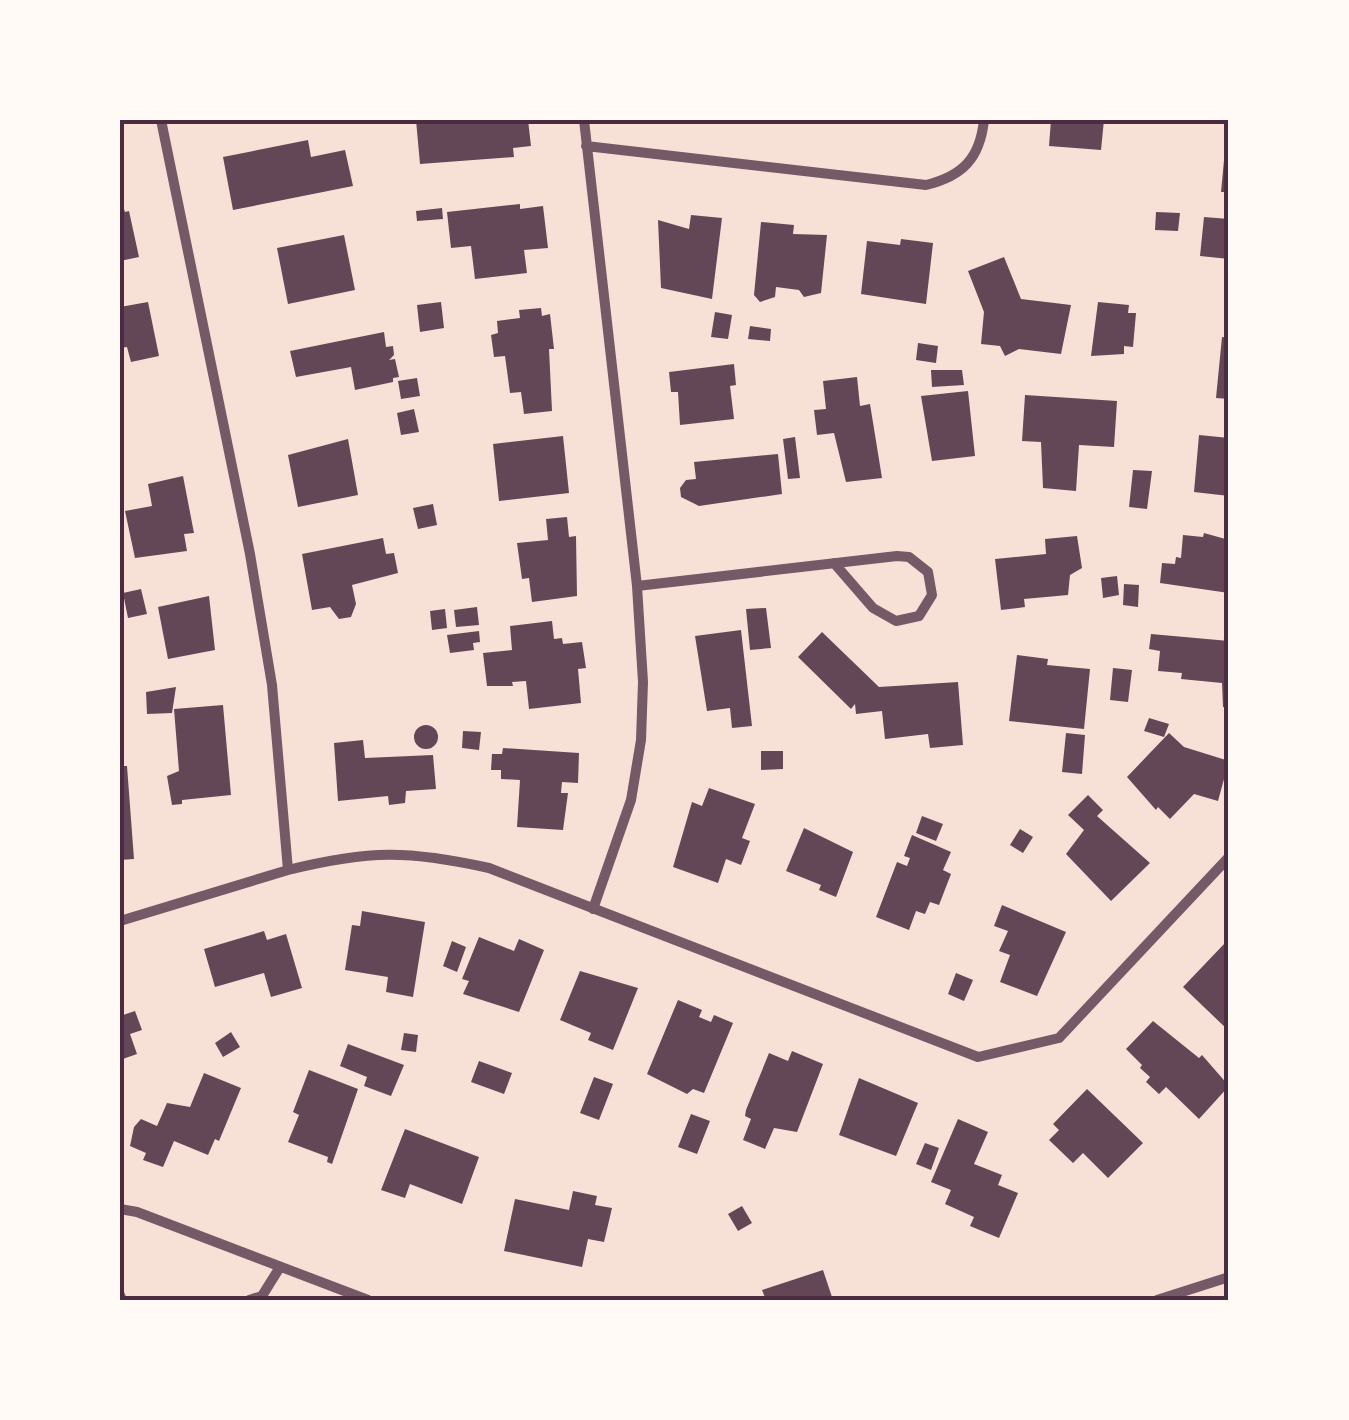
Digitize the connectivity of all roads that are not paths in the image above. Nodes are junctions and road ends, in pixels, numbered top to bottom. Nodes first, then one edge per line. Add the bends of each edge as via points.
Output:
1 (160, 120) edge
2 (584, 120) edge
3 (984, 120) edge
4 (586, 146) junction
5 (834, 564) junction
6 (636, 586) junction
7 (1229, 857) edge
8 (288, 870) junction
9 (593, 909) junction
10 (120, 921) edge
11 (120, 1210) edge
12 (280, 1267) junction
13 (1229, 1277) edge
14 (249, 1300) edge
15 (368, 1300) edge
16 (1157, 1300) edge

1 - 8 street via 253,573 272,685
2 - 4 street
3 - 4 street via 976,156 960,172 926,185
4 - 6 street
5 - 5 street via 909,557 928,572 932,595 919,616 896,621 873,608
5 - 6 street
6 - 9 street via 641,740 630,800
7 - 9 street via 1059,1038 978,1057
8 - 9 street via 345,856 420,853 489,868
8 - 10 street
11 - 12 street
12 - 14 street via 262,1296
12 - 15 street
13 - 16 street

